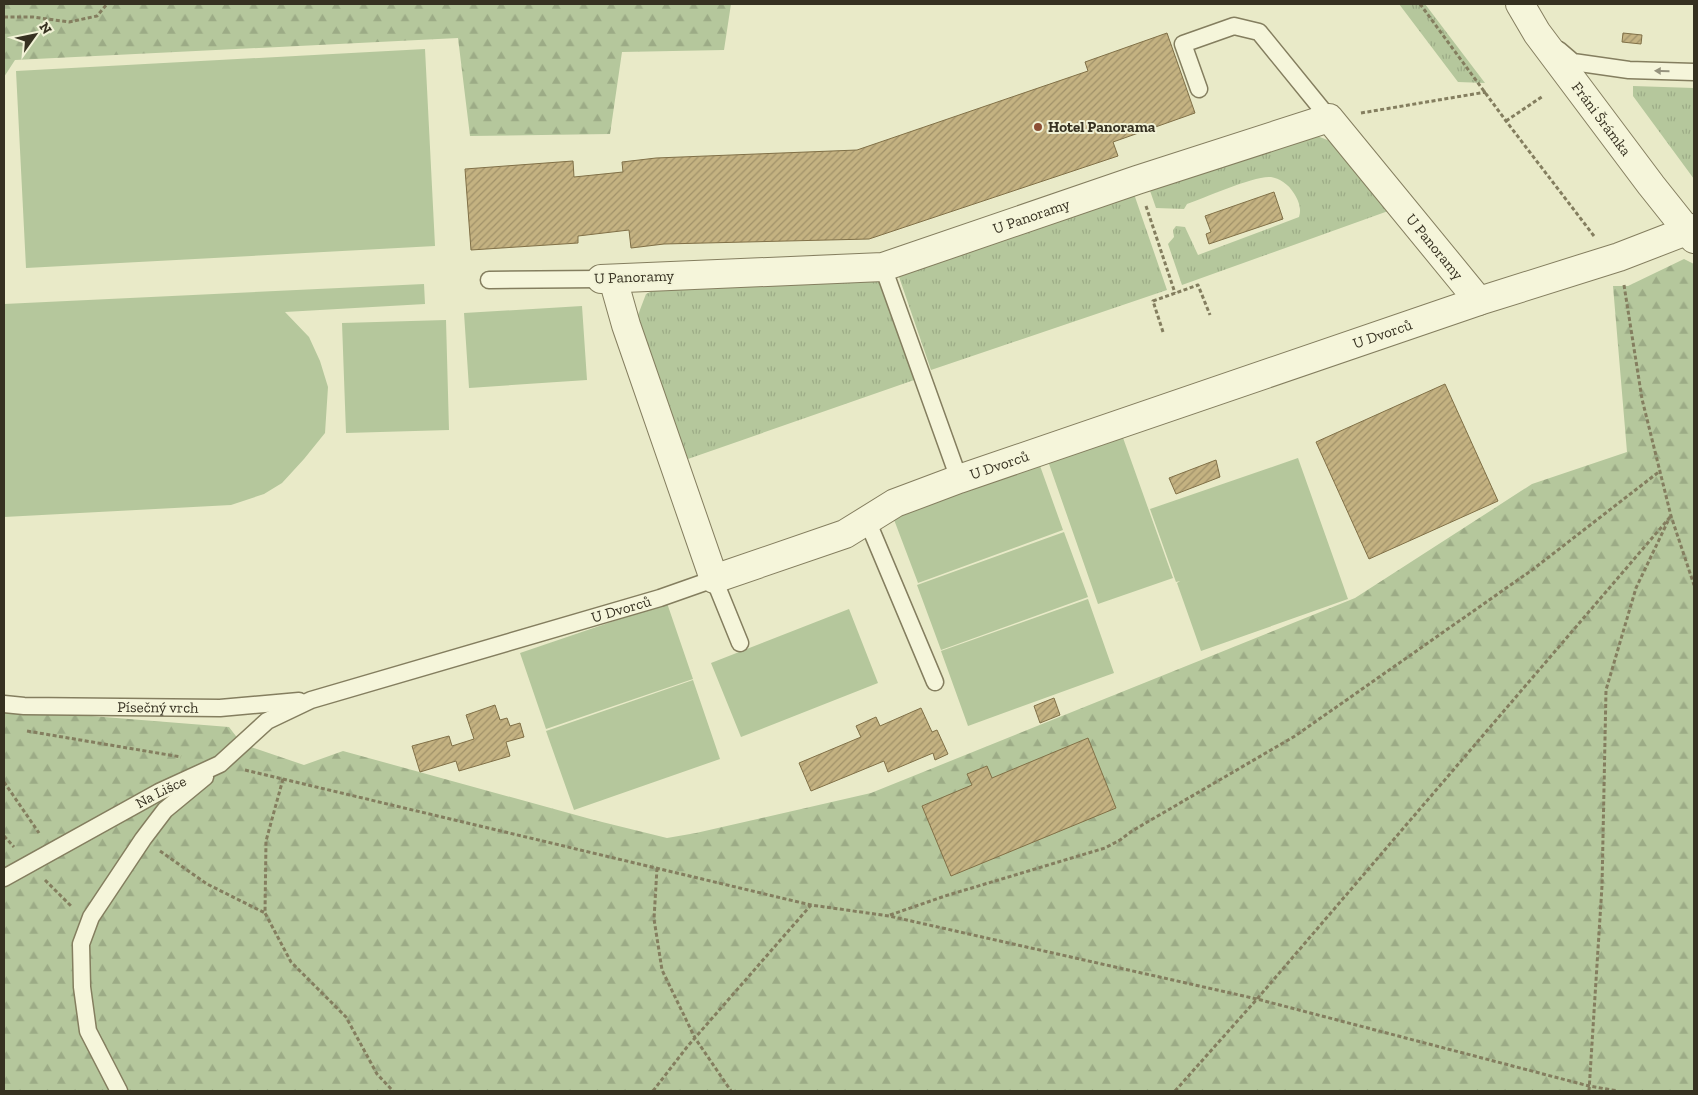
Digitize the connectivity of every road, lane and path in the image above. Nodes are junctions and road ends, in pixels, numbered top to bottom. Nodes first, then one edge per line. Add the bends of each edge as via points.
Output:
1 (107, 4) edge
2 (1420, 4) edge
3 (1520, 4) edge
4 (4, 17) edge
5 (1537, 33) junction
6 (1694, 72) edge
7 (1199, 90) dead end
8 (1486, 92) junction
9 (1543, 96) dead end
10 (1329, 118) junction
11 (1506, 121) junction
12 (1146, 205) dead end
13 (1692, 233) edge
14 (1619, 257) junction
15 (883, 267) junction
16 (607, 279) junction
17 (488, 280) dead end
18 (1175, 293) junction
19 (1479, 301) junction
20 (1210, 315) dead end
21 (1163, 332) dead end
22 (1660, 471) junction
23 (959, 479) junction
24 (1671, 516) junction
25 (867, 520) junction
26 (714, 579) junction
27 (1694, 585) edge
28 (740, 643) dead end
29 (935, 682) dead end
30 (311, 700) junction
31 (4, 704) edge
32 (23, 730) dead end
33 (220, 764) junction
34 (283, 779) junction
35 (4, 782) edge
36 (143, 839) junction
37 (51, 851) junction
38 (657, 868) junction
39 (4, 878) edge
40 (811, 905) junction
41 (265, 913) junction
42 (889, 916) junction
43 (1257, 999) junction
44 (695, 1038) junction
45 (1590, 1086) junction
46 (119, 1091) edge
47 (394, 1091) edge
48 (653, 1091) edge
49 (731, 1091) edge
50 (1175, 1091) edge
51 (1589, 1091) edge
52 (1618, 1091) edge

1 - 4 path via 98,16 69,22
2 - 8 path
3 - 5 street, Fráni Šrámka
6 -> 5 lane via 1629,70 1573,62
5 - 13 street, Fráni Šrámka via 1651,185
7 - 10 lane via 1183,44 1234,26 1258,32
8 - 10 path
8 - 11 path
9 - 11 path
10 - 15 street, U Panoramy
10 - 19 street, U Panoramy
11 - 14 path via 1600,244 1613,243
12 - 18 path
13 - 14 street, U Dvorců
14 - 19 street, U Dvorců
14 - 22 path via 1642,399
15 - 16 street, U Panoramy
15 - 23 lane
16 - 17 lane, U Panoramy
16 - 26 street
18 - 20 path via 1198,285
18 - 21 path via 1152,301
19 - 23 street, U Dvorců
22 - 24 path
22 - 42 path via 1532,570 1295,736 1120,840 1105,848
23 - 25 street, U Dvorců via 895,503
24 - 27 path
24 - 43 path
24 - 45 path via 1636,588 1606,690 1602,886
25 - 26 street, U Dvorců via 845,534
25 - 29 lane
26 - 28 lane
26 - 30 lane, U Dvorců via 660,598
30 - 31 lane, Písečný vrch via 220,708
30 - 33 lane, Na Lišce via 267,721
32 - 33 path
33 - 34 path
33 - 36 lane via 164,810
33 - 37 lane, Na Lišce via 159,792
34 - 38 path
34 - 41 path via 266,841
35 - 37 path
36 - 41 path via 208,884
36 - 46 lane via 91,917 81,944 88,1031
37 - 39 lane, Na Lišce
38 - 40 path
38 - 44 path via 654,918 662,970
40 - 42 path
40 - 44 path
41 - 47 path via 291,962 346,1017 376,1074
42 - 43 path
43 - 45 path
43 - 50 path
44 - 48 path
44 - 49 path
45 - 51 path
45 - 52 path

